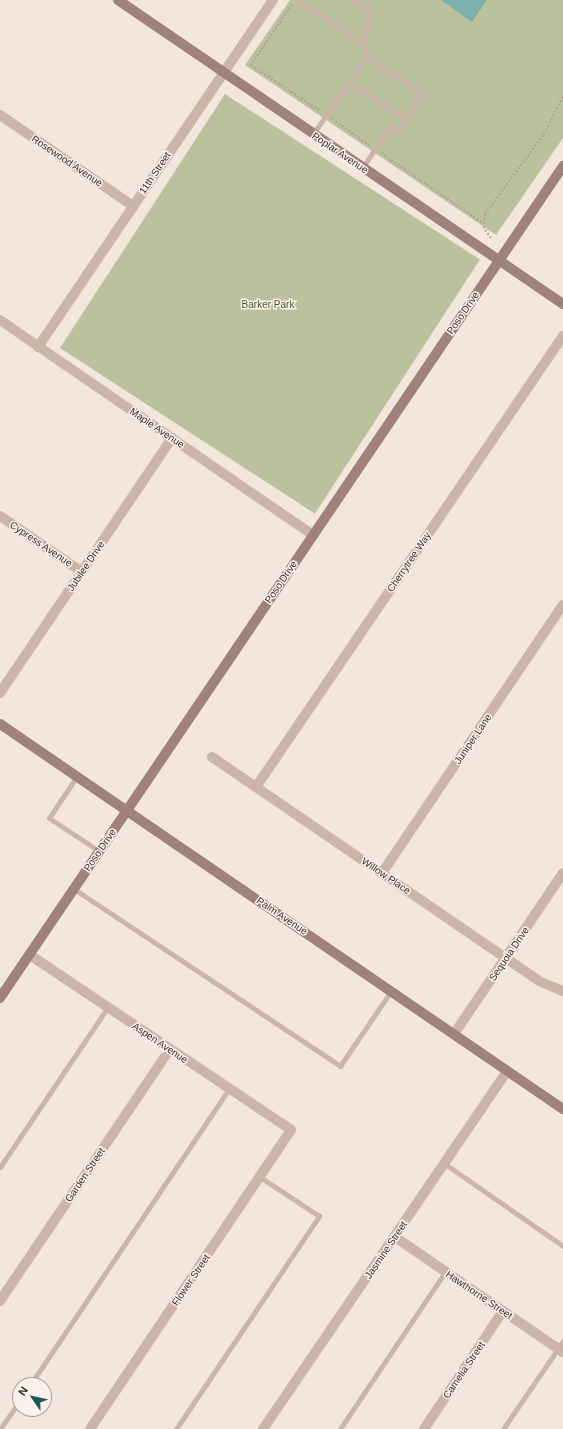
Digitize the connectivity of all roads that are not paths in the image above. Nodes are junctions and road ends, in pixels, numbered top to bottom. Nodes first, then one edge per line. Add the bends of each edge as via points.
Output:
1 (118, 0) edge
2 (273, 0) edge
3 (296, 0) edge
4 (351, 0) edge
5 (305, 2) edge
6 (363, 44) junction
7 (367, 56) junction
8 (223, 73) junction
9 (349, 82) junction
10 (0, 115) edge
11 (406, 120) junction
12 (313, 134) junction
13 (563, 166) edge
14 (362, 168) junction
15 (133, 206) junction
16 (498, 260) junction
17 (563, 304) edge
18 (0, 320) edge
19 (563, 336) edge
20 (38, 347) junction
21 (172, 438) junction
22 (0, 516) edge
23 (313, 535) junction
24 (82, 572) junction
25 (563, 605) edge
26 (0, 693) edge
27 (0, 724) edge
28 (212, 757) dead end
29 (77, 776) junction
30 (256, 787) junction
31 (127, 810) junction
32 (99, 851) junction
33 (382, 873) junction
34 (563, 873) edge
35 (74, 889) junction
36 (30, 955) junction
37 (506, 958) junction
38 (391, 991) junction
39 (563, 991) edge
40 (0, 998) edge
41 (108, 1007) junction
42 (454, 1034) junction
43 (170, 1049) junction
44 (507, 1071) junction
45 (229, 1089) junction
46 (563, 1109) edge
47 (291, 1130) joint
48 (445, 1164) junction
49 (0, 1167) edge
50 (260, 1177) junction
51 (395, 1237) junction
52 (563, 1246) edge
53 (445, 1272) junction
54 (0, 1301) edge
55 (503, 1311) junction
56 (561, 1347) edge
57 (35, 1377) edge
58 (12, 1412) edge
59 (0, 1429) edge
60 (90, 1429) edge
61 (176, 1429) edge
62 (263, 1429) edge
63 (340, 1429) edge
64 (424, 1429) edge
65 (504, 1429) edge

1 - 8 main road, Poplar Avenue
2 - 8 street, 11th Street
3 - 5 lane
4 - 6 lane via 370,13
5 - 6 lane
6 - 7 lane
7 - 9 lane
7 - 11 lane via 423,94
8 - 12 main road, Poplar Avenue
8 - 15 street, 11th Street
9 - 11 lane
9 - 12 lane
10 - 15 street, Rosewood Avenue
11 - 14 lane via 398,131 391,126
12 - 14 main road, Poplar Avenue
13 - 16 main road, Poso Drive
14 - 16 main road, Poplar Avenue
15 - 20 street, 11th Street
16 - 17 main road, Poplar Avenue
16 - 23 main road, Poso Drive
18 - 20 street, Maple Avenue
19 - 30 street, Cherrytree Way
20 - 21 street, Maple Avenue
21 - 23 street, Maple Avenue
21 - 24 street, Jubilee Drive
22 - 24 street, Cypress Avenue
23 - 31 main road, Poso Drive
24 - 26 street, Jubilee Drive
25 - 33 street, Juniper Lane
27 - 29 main road, Palm Avenue
28 - 30 street, Willow Place
29 - 31 main road, Palm Avenue
29 - 32 lane via 49,818
30 - 33 street, Willow Place
31 - 32 main road, Poso Drive
31 - 38 main road, Palm Avenue
32 - 35 main road, Poso Drive
33 - 37 street, Willow Place
34 - 37 street, Sequoia Drive
35 - 36 main road, Poso Drive
35 - 38 lane via 340,1066
36 - 40 main road, Poso Drive
36 - 41 street, Aspen Avenue
37 - 39 street, Willow Place via 539,981
37 - 42 street, Sequoia Drive
38 - 42 main road, Palm Avenue
41 - 43 street, Aspen Avenue
41 - 49 lane
42 - 44 main road, Palm Avenue
43 - 45 street, Aspen Avenue
43 - 54 street, Garden Street
44 - 46 main road, Palm Avenue
44 - 48 street, Jasmine Street
45 - 47 street, Aspen Avenue
45 - 57 lane
47 - 50 street, Flower Street
48 - 51 street, Jasmine Street
48 - 52 lane
50 - 60 street, Flower Street
50 - 61 lane via 319,1216
51 - 53 street, Hawthorne Street
51 - 62 street, Jasmine Street
53 - 55 street, Hawthorne Street
53 - 63 lane
55 - 56 street, Hawthorne Street
55 - 64 street, Camelia Street
56 - 65 lane
58 - 59 lane

